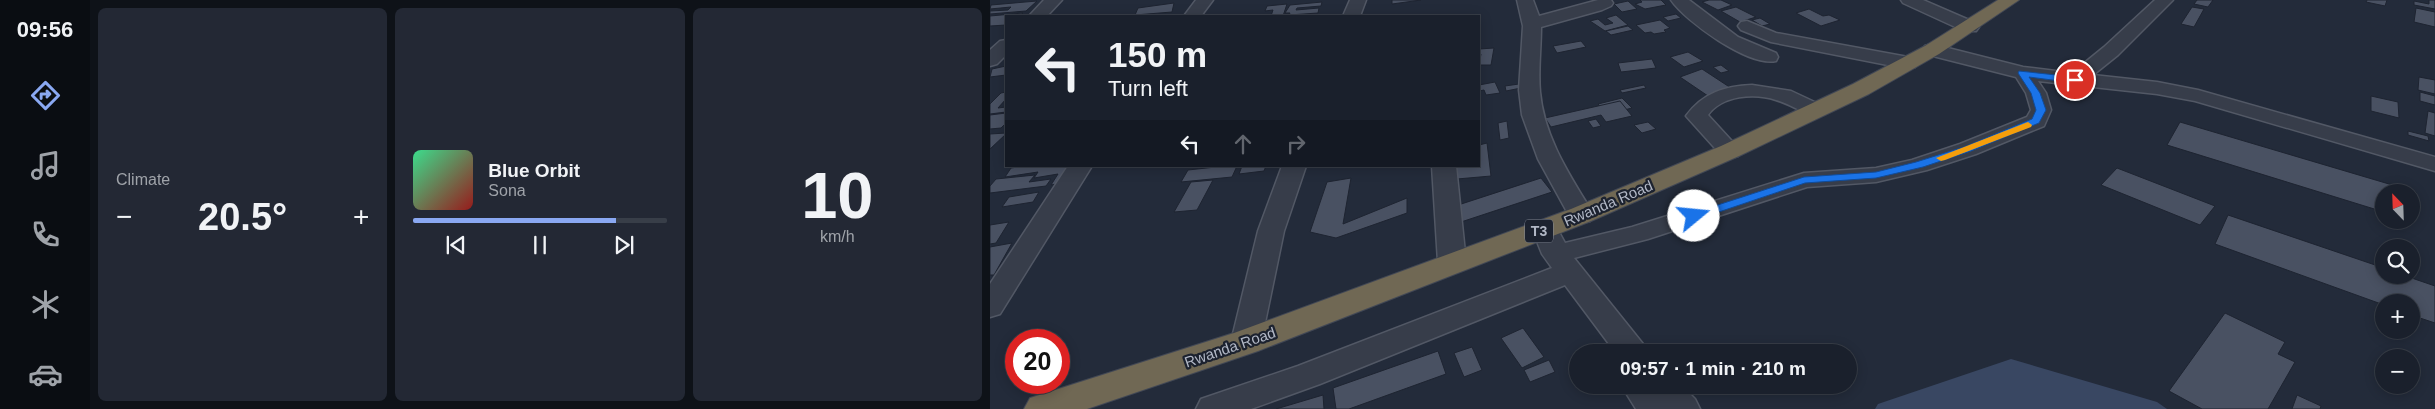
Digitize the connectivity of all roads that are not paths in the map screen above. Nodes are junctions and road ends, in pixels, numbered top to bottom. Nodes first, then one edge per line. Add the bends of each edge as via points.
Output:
1 (1054, 0) edge
2 (1205, 0) edge
3 (1358, 0) edge
4 (1525, 0) edge
5 (1679, 0) edge
6 (1909, 0) edge
7 (2010, 0) edge
8 (2165, 0) edge
9 (1605, 3) dead end
10 (1038, 15) edge
11 (1193, 15) edge
12 (1352, 15) edge
13 (1532, 24) junction
14 (1747, 26) dead end
15 (1970, 27) junction
16 (1005, 46) edge
17 (1769, 57) dead end
18 (1920, 57) junction
19 (990, 60) edge
20 (2022, 73) junction
21 (2075, 80) junction
22 (1816, 110) junction
23 (1730, 151) junction
24 (2435, 164) edge
25 (1079, 167) edge
26 (1294, 167) edge
27 (1444, 167) edge
28 (1581, 215) junction
29 (1557, 252) junction
30 (1452, 262) junction
31 (990, 307) edge
32 (1246, 342) junction
33 (1624, 344) edge
34 (1643, 394) edge
35 (1669, 394) edge
36 (1043, 409) edge
37 (1214, 409) edge
38 (1655, 409) edge
39 (1683, 409) edge

1 - 10 street
2 - 11 street
3 - 12 street
4 - 13 street
5 - 17 street via 1725,38 1741,48
6 - 15 street
7 - 15 highway, Rwanda Road / T3
8 - 21 street
9 - 13 street
13 - 28 street via 1529,72 1536,131
14 - 18 street via 1770,37
15 - 18 highway, Rwanda Road / T3
16 - 19 street
18 - 20 street
18 - 22 highway, Rwanda Road / T3
20 - 21 street
20 - 29 street via 2036,93 2041,110 2036,121 2000,136 1892,172 1804,180 1639,233
21 - 24 street via 2157,88 2198,96
22 - 23 highway, Rwanda Road / T3
22 - 23 street via 1775,93 1747,90 1721,96 1702,107 1697,116
23 - 28 highway, Rwanda Road / T3
25 - 31 street
26 - 32 street via 1265,252
27 - 30 street
28 - 29 highway, Rwanda Road / T3
29 - 30 highway, Rwanda Road / T3
29 - 33 street
29 - 37 street via 1309,375
30 - 32 highway, Rwanda Road / T3
32 - 36 highway, Rwanda Road / T3
34 - 38 street
35 - 39 street

